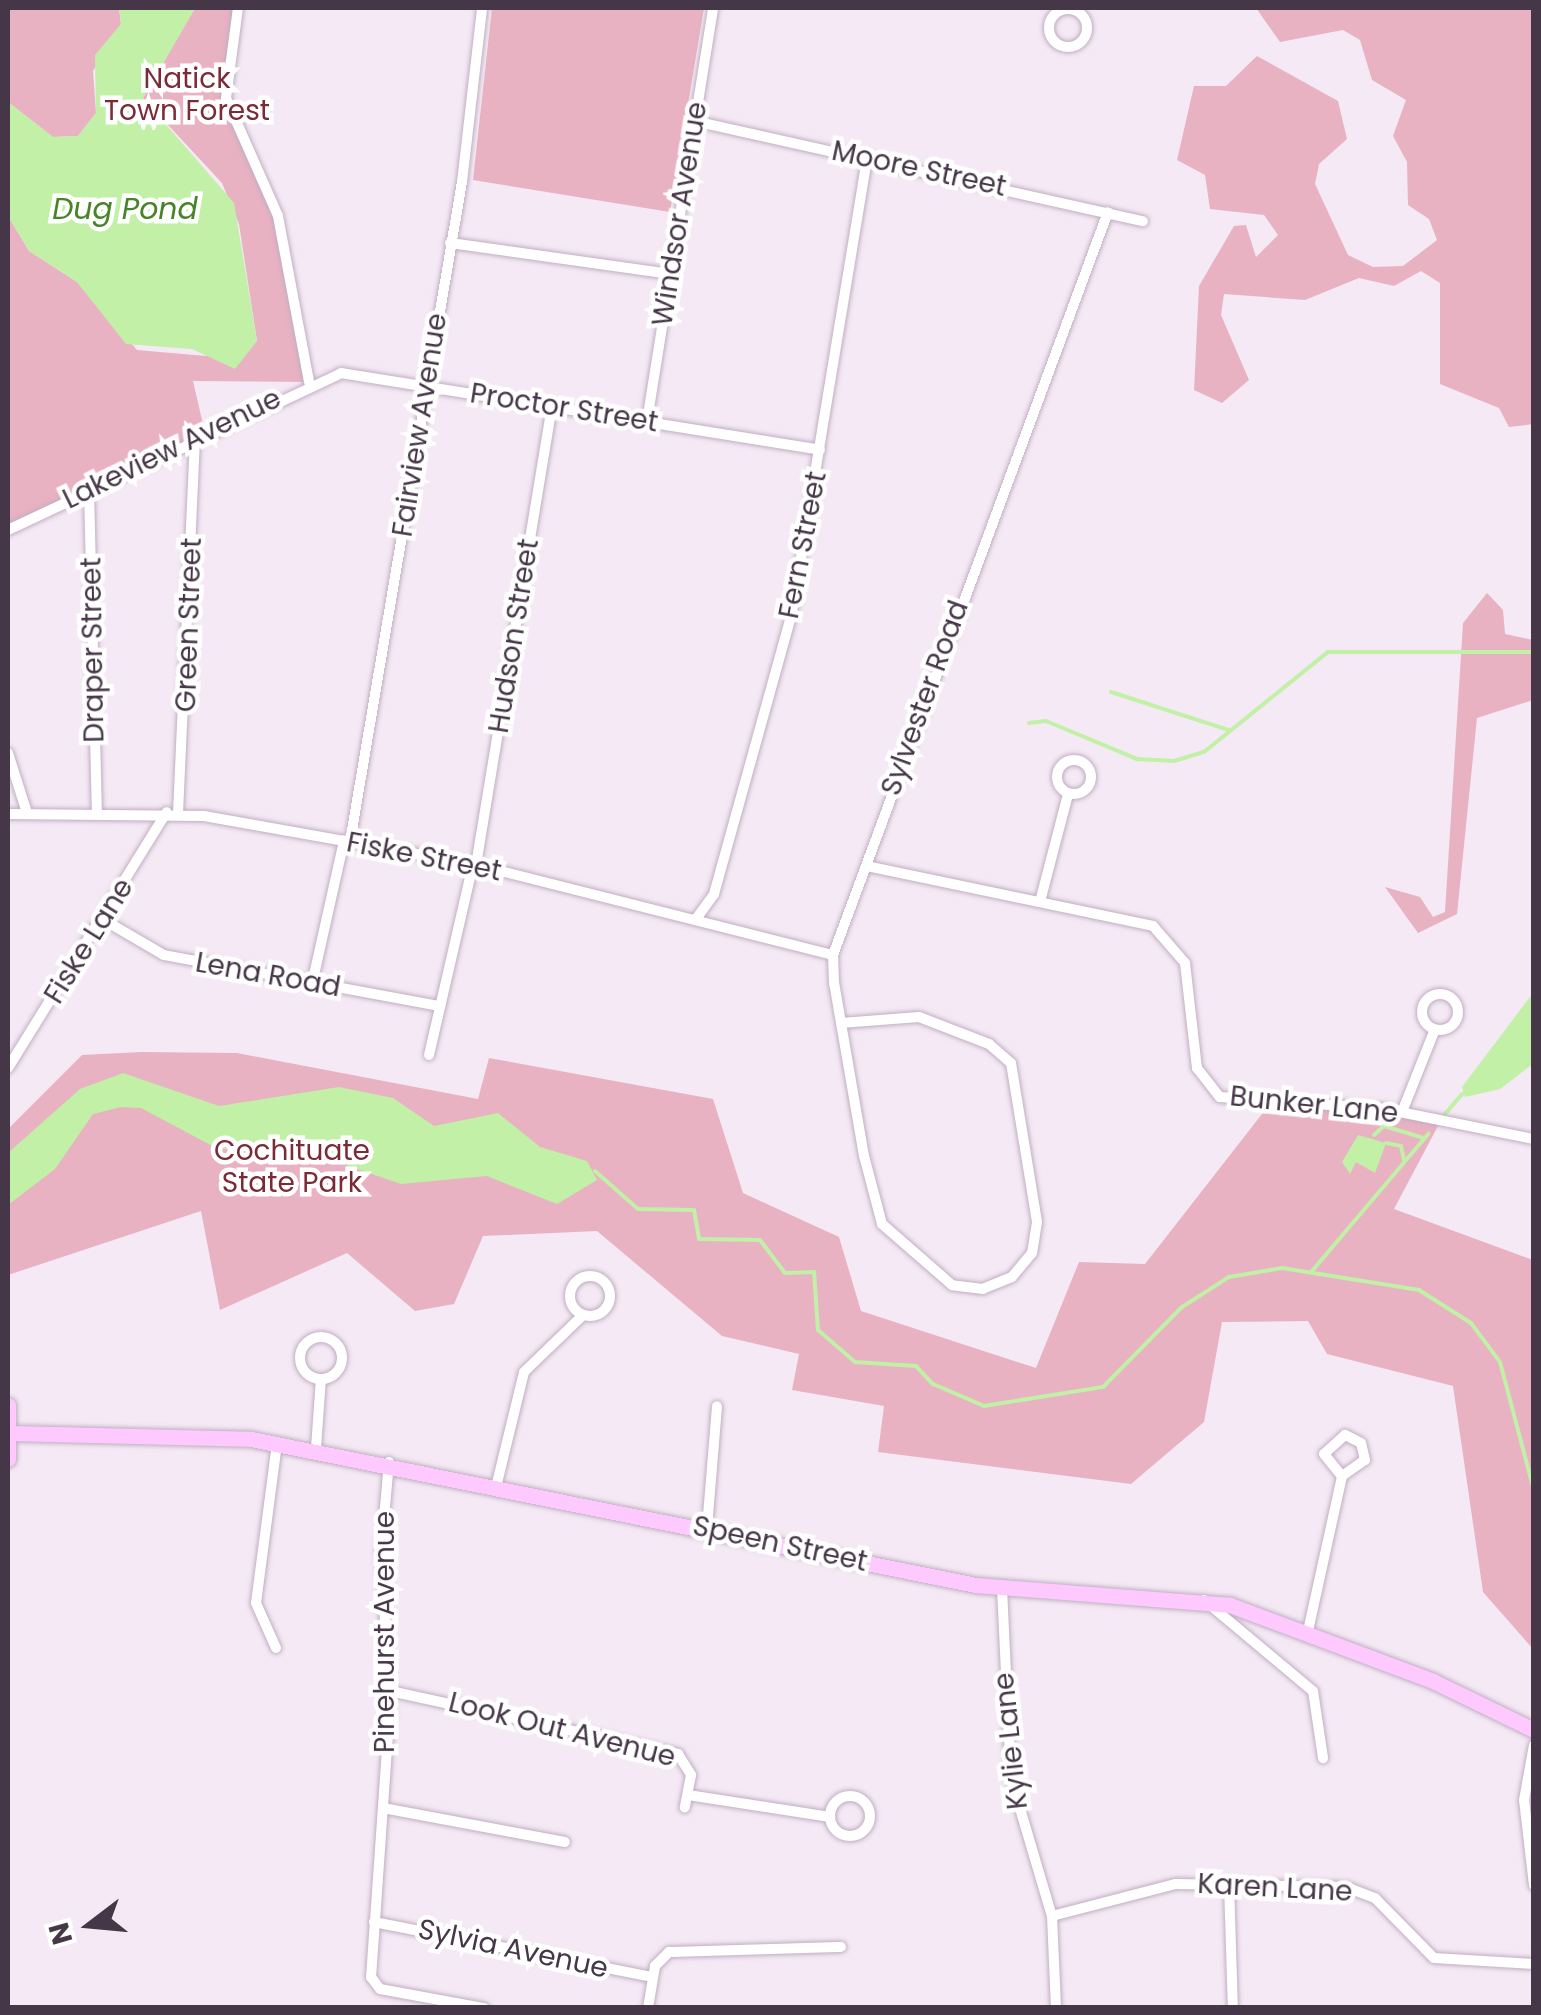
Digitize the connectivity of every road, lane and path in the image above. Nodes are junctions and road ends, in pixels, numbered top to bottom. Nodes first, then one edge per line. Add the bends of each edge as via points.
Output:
1 (238, 8) edge
2 (482, 8) edge
3 (713, 8) edge
4 (694, 122) junction
5 (867, 158) junction
6 (1108, 212) junction
7 (1144, 220) dead end
8 (450, 244) junction
9 (671, 274) junction
10 (309, 382) junction
11 (427, 386) junction
12 (552, 406) junction
13 (647, 422) junction
14 (195, 438) junction
15 (820, 450) junction
16 (90, 490) junction
17 (8, 530) edge
18 (8, 753) edge
19 (1068, 794) dead end
20 (97, 810) junction
21 (172, 812) junction
22 (27, 813) junction
23 (8, 814) edge
24 (347, 841) junction
25 (475, 864) junction
26 (866, 866) junction
27 (1041, 898) junction
28 (696, 919) junction
29 (104, 920) junction
30 (833, 955) junction
31 (312, 984) junction
32 (440, 1006) junction
33 (841, 1023) junction
34 (1435, 1029) dead end
35 (428, 1055) dead end
36 (8, 1068) edge
37 (1402, 1112) junction
38 (1534, 1139) edge
39 (582, 1315) junction
40 (321, 1379) junction
41 (8, 1404) edge
42 (717, 1406) dead end
43 (10, 1433) edge
44 (277, 1443) junction
45 (316, 1448) junction
46 (8, 1459) edge
47 (389, 1461) junction
48 (1342, 1476) junction
49 (498, 1483) junction
50 (706, 1528) junction
51 (1002, 1588) junction
52 (1204, 1600) junction
53 (1308, 1632) junction
54 (276, 1648) dead end
55 (390, 1691) junction
56 (1534, 1730) edge
57 (1534, 1744) edge
58 (1323, 1758) dead end
59 (384, 1808) junction
60 (830, 1816) junction
61 (565, 1842) dead end
62 (1229, 1884) junction
63 (1534, 1885) edge
64 (1052, 1916) junction
65 (374, 1922) junction
66 (841, 1946) dead end
67 (1534, 1964) edge
68 (654, 1972) junction
69 (484, 2008) edge
70 (648, 2008) edge
71 (1056, 2008) edge
72 (1233, 2008) edge

1 - 10 street, Lakeview Avenue via 226,98 278,216
2 - 8 street, Fairview Avenue
3 - 4 street, Windsor Avenue
4 - 5 street, Moore Street
4 - 9 street, Windsor Avenue
5 - 6 street, Moore Street
5 - 15 street, Fern Street
6 - 7 street, Moore Street
6 - 26 street, Sylvester Road
8 - 9 street
8 - 11 street, Fairview Avenue
9 - 13 street, Windsor Avenue
10 - 11 street, Proctor Street via 356,374
10 - 14 street, Lakeview Avenue
11 - 12 street, Proctor Street
11 - 24 street, Fairview Avenue
12 - 13 street, Proctor Street
12 - 25 street, Hudson Street
13 - 15 street, Proctor Street
14 - 16 street, Lakeview Avenue
14 - 21 street, Green Street
15 - 28 street, Fern Street via 792,612 714,894
16 - 17 street, Lakeview Avenue
16 - 20 street, Draper Street
18 - 22 street
19 - 27 street
20 - 21 street, Fiske Street
20 - 22 street, Fiske Street
21 - 24 street, Fiske Street
21 - 29 street, Fiske Lane
22 - 23 street, Fiske Street
24 - 25 street, Fiske Street
24 - 31 street, Fairview Avenue
25 - 28 street, Fiske Street
25 - 32 street, Hudson Street
26 - 27 street, Bunker Lane
26 - 30 street, Sylvester Road
27 - 37 street, Bunker Lane via 1118,913 1176,943 1190,988 1197,1068 1220,1097
28 - 30 street, Fiske Street
29 - 31 street, Lena Road via 164,955
29 - 36 street, Fiske Lane
30 - 33 street, Sylvester Road
31 - 32 street, Lena Road
32 - 35 street, Hudson Street
33 - 33 street, Sylvester Road via 873,1197 889,1234 952,1285 996,1285 1032,1253 1034,1200 1010,1063 919,1017
34 - 37 street
37 - 38 street, Bunker Lane
39 - 39 street via 608,1306 599,1278 583,1277 570,1292
39 - 49 street via 524,1372
40 - 40 street via 342,1358 322,1338 300,1359
40 - 45 street
41 - 43 street
42 - 50 street
43 - 44 street, Speen Street
43 - 46 street
44 - 45 street, Speen Street
44 - 54 street via 256,1603
45 - 47 street, Speen Street
47 - 49 street, Speen Street
47 - 55 street, Pinehurst Avenue via 381,1574
48 - 48 street via 1324,1454 1345,1435 1361,1443 1365,1460
48 - 53 street
49 - 50 street, Speen Street
50 - 51 street, Speen Street
51 - 52 street, Speen Street
51 - 64 street, Kylie Lane via 1012,1788
52 - 53 street, Speen Street
52 - 58 street via 1313,1690
53 - 56 street, Speen Street
55 - 59 street, Pinehurst Avenue
55 - 60 street, Look Out Avenue via 678,1754 690,1768 687,1801
57 - 63 street via 1524,1800
59 - 61 street
59 - 65 street, Pinehurst Avenue
60 - 60 street via 853,1836 871,1817 854,1795 839,1798
62 - 64 street, Karen Lane via 1156,1886
62 - 67 street, Karen Lane via 1362,1890 1434,1958
62 - 72 street
64 - 71 street, Kylie Lane
65 - 68 street, Sylvia Avenue
65 - 69 street, Pinehurst Avenue via 372,1983
66 - 68 street via 685,1950
68 - 70 street

